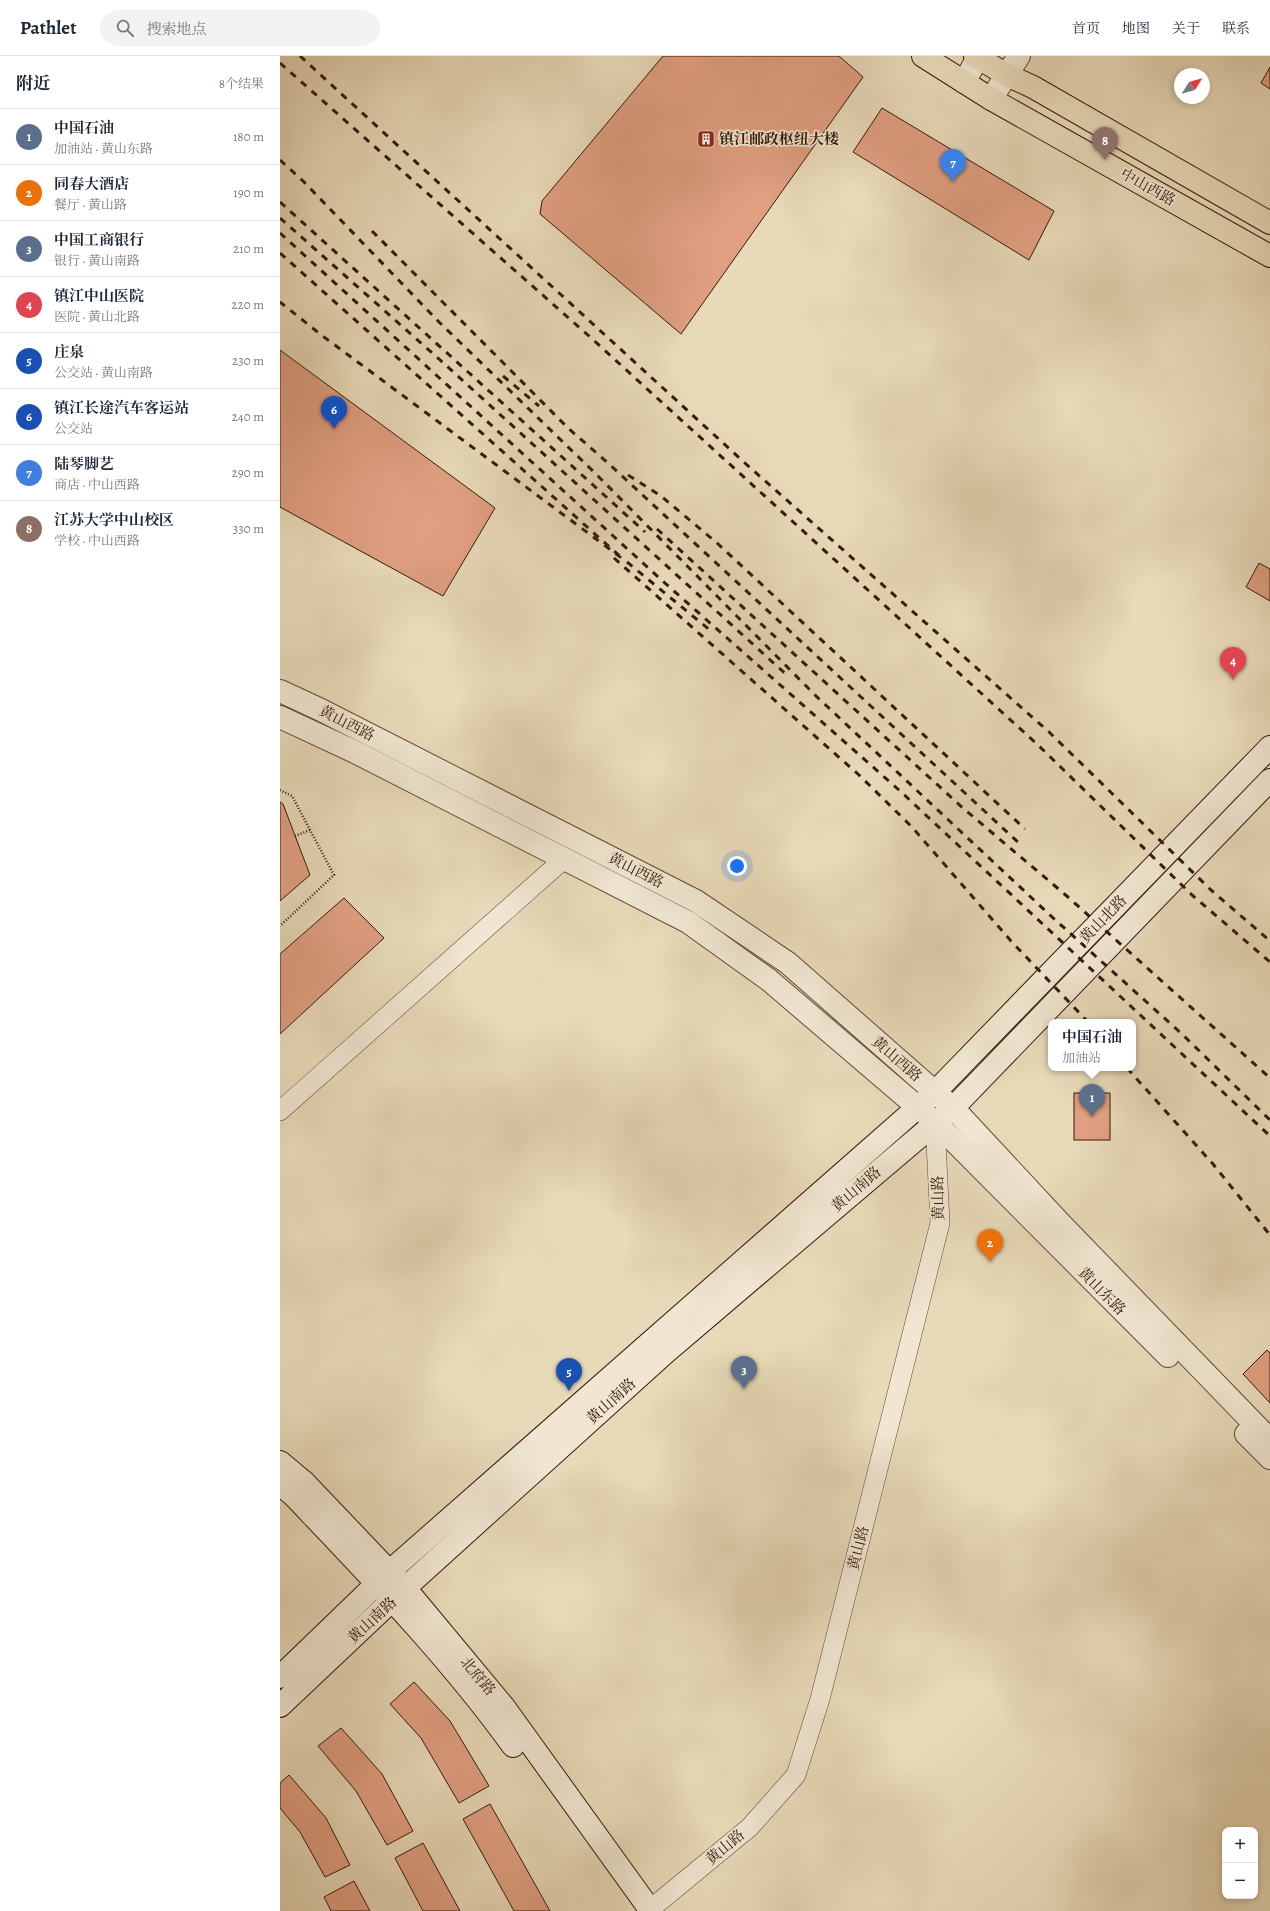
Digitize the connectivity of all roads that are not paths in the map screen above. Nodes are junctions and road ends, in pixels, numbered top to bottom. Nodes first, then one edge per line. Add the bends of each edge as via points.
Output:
1 (924, 56) edge
2 (978, 56) edge
3 (1019, 56) edge
4 (1007, 75) junction
5 (964, 82) junction
6 (991, 99) junction
7 (1270, 223) edge
8 (1270, 256) edge
9 (280, 691) edge
10 (280, 717) edge
11 (1270, 747) edge
12 (1270, 780) edge
13 (564, 859) junction
14 (935, 1092) junction
15 (918, 1107) junction
16 (953, 1108) junction
17 (280, 1111) edge
18 (935, 1122) junction
19 (1270, 1440) edge
20 (1270, 1458) edge
21 (280, 1462) edge
22 (280, 1484) edge
23 (384, 1578) junction
24 (399, 1594) junction
25 (280, 1677) edge
26 (280, 1706) edge
27 (646, 1911) edge

1 - 5 main road, 中山西路
2 - 4 main road, 中山西路
2 - 5 main road
3 - 4 main road
4 - 6 main road
4 - 7 main road, 中山西路 via 1034,87
5 - 6 main road, 中山西路
6 - 8 main road, 中山西路
9 - 14 main road, 黄山西路 via 696,901 788,963
10 - 13 main road, 黄山西路 via 353,751
11 - 14 main road, 黄山北路
12 - 16 main road, 黄山北路
13 - 15 main road, 黄山西路 via 688,922 769,980
13 - 17 street
14 - 15 main road, 黄山南路
14 - 16 main road, 黄山西路
15 - 18 main road, 黄山西路
15 - 23 main road, 黄山南路
16 - 18 main road, 黄山南路
16 - 19 main road, 黄山东路 via 1059,1222
18 - 20 main road, 黄山东路
18 - 24 main road, 黄山南路 via 672,1347
18 - 27 street, 黄山路 via 940,1223 820,1699 796,1775 750,1827
21 - 23 main road, 北府路 via 305,1482
22 - 23 main road, 北府路
23 - 24 main road, 北府路
23 - 25 main road, 黄山南路
24 - 26 main road, 黄山南路
24 - 27 main road, 北府路

